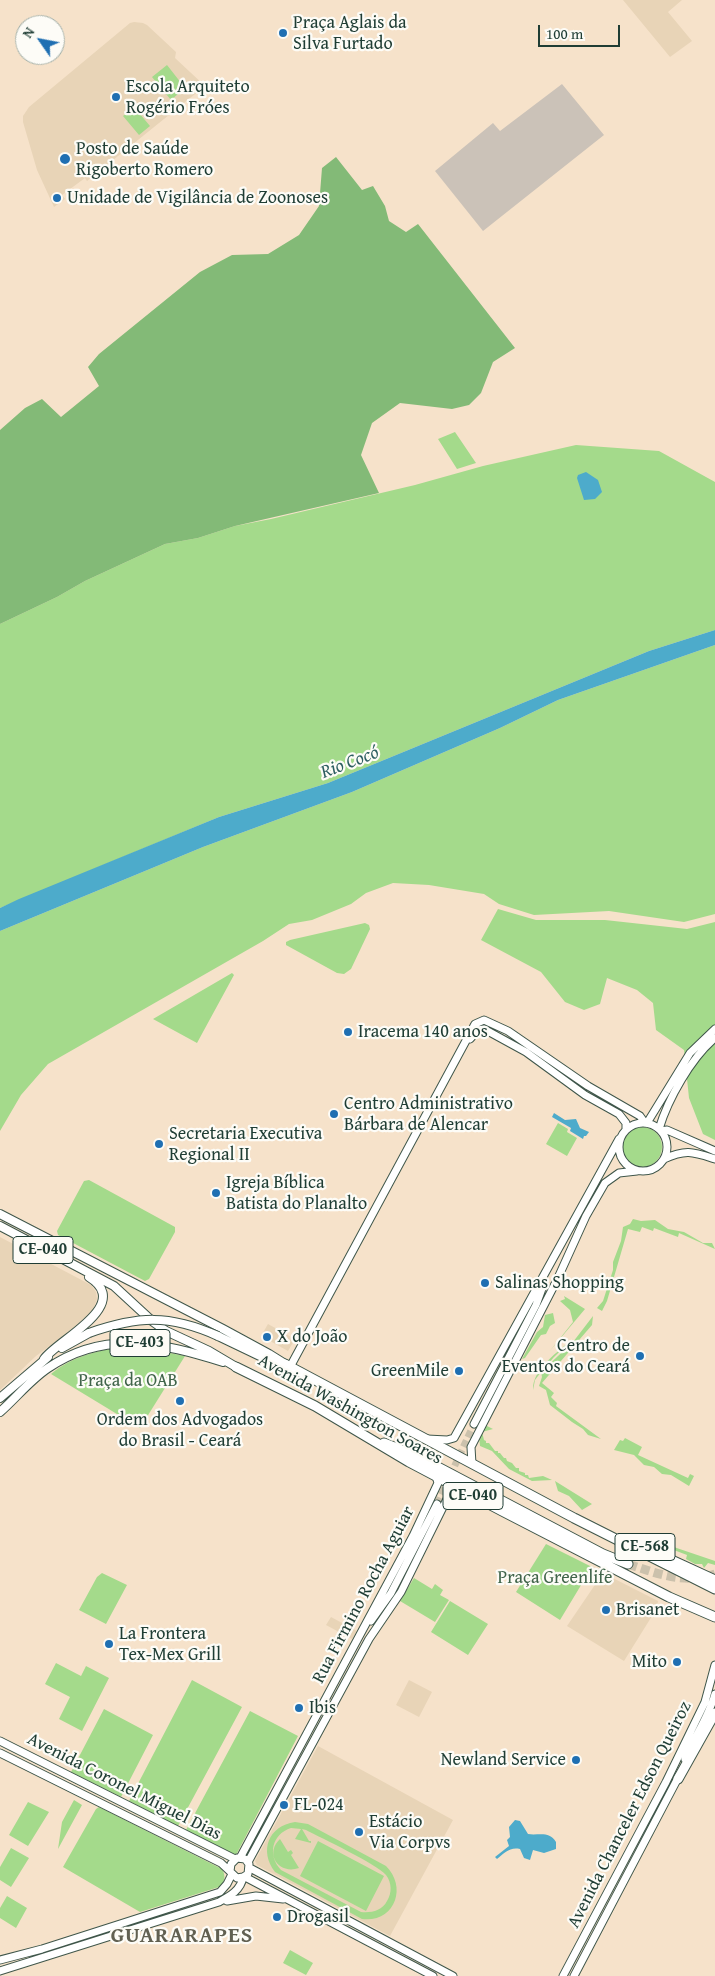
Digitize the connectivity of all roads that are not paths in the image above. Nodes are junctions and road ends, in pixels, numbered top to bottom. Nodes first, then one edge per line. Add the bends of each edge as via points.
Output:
1 (715, 1028) edge
2 (715, 1038) edge
3 (465, 1046) junction
4 (546, 1056) junction
5 (540, 1063) junction
6 (607, 1103) junction
7 (646, 1123) junction
8 (626, 1129) junction
9 (660, 1130) junction
10 (619, 1139) junction
11 (715, 1150) edge
12 (664, 1159) junction
13 (715, 1159) edge
14 (637, 1171) junction
15 (0, 1214) edge
16 (10, 1219) junction
17 (2, 1227) edge
18 (38, 1234) junction
19 (32, 1244) junction
20 (83, 1271) junction
21 (546, 1271) junction
22 (44, 1359) junction
23 (287, 1366) junction
24 (236, 1367) junction
25 (0, 1398) edge
26 (0, 1412) edge
27 (474, 1424) tunnel mouth
28 (367, 1438) junction
29 (426, 1439) junction
30 (472, 1464) junction
31 (436, 1476) junction
32 (460, 1489) junction
33 (437, 1504) tunnel mouth
34 (574, 1518) junction
35 (628, 1564) tunnel mouth
36 (715, 1580) edge
37 (715, 1589) edge
38 (715, 1617) edge
39 (363, 1631) junction
40 (715, 1665) edge
41 (715, 1694) edge
42 (715, 1713) edge
43 (0, 1741) edge
44 (0, 1752) edge
45 (678, 1779) junction
46 (237, 1859) junction
47 (249, 1865) junction
48 (231, 1872) junction
49 (244, 1877) junction
50 (290, 1899) junction
51 (219, 1902) junction
52 (601, 1905) junction
53 (598, 1931) junction
54 (0, 1960) edge
55 (0, 1971) edge
56 (433, 1976) edge
57 (453, 1976) edge
58 (563, 1976) edge
59 (574, 1976) edge

1 - 7 street via 690,1053
2 - 9 street via 692,1063 663,1115
3 - 4 street via 475,1024 484,1020 508,1031
3 - 5 street via 478,1030 484,1029
3 - 23 street
4 - 5 street
4 - 6 street
5 - 6 street via 585,1095
6 - 7 street via 640,1116
6 - 8 street via 624,1119
7 - 8 street
7 - 9 street
8 - 10 street
9 - 11 street
9 - 12 street via 667,1144
10 - 14 street via 619,1156 623,1163
10 - 21 street
12 - 13 street via 688,1151
12 - 14 street via 652,1170
14 - 30 street via 626,1171 605,1183 586,1216 557,1280 471,1447
15 - 16 main road, CE-040
16 - 17 main road
16 - 18 main road, CE-040
17 - 19 main road, CE-040
18 - 19 main road
18 - 23 main road, Avenida Washington Soares / CE-040
19 - 20 main road, CE-040
20 - 22 main road via 100,1288 100,1308
20 - 24 main road, Avenida Washington Soares / CE-040 via 119,1290 166,1331
21 - 27 street via 536,1305
21 - 29 street via 454,1438
22 - 23 main road, Avenida Washington Soares / CE-403, bridge via 89,1333 119,1323 155,1319 183,1323
22 - 25 main road, Avenida Washington Soares / CE-403
23 - 29 highway, Avenida Washington Soares / CE-040
24 - 26 main road, Avenida Washington Soares / CE-403 via 154,1344 105,1345 82,1351 52,1366
24 - 28 highway, Avenida Washington Soares / CE-040 via 316,1406
28 - 31 highway, Avenida Washington Soares / CE-040
28 - 35 highway, CE-568 via 418,1456 603,1554
29 - 30 highway, Avenida Washington Soares / CE-040
30 - 34 highway, Avenida Washington Soares / CE-040
31 - 32 highway, Avenida Washington Soares / CE-040
31 - 39 street, Rua Firmino Rocha Aguiar via 438,1483 427,1508
32 - 38 highway, Avenida Washington Soares / CE-040 via 668,1597
32 - 47 street, Rua Firmino Rocha Aguiar via 448,1497 401,1592 369,1639
33 - 39 street via 391,1593
34 - 36 highway, CE-568 via 611,1531
34 - 37 highway, Avenida Washington Soares / CE-040
39 - 46 street, Rua Firmino Rocha Aguiar
40 - 52 street, Avenida Chanceler Edson Queiroz via 705,1702
41 - 45 street, Avenida Chanceler Edson Queiroz
42 - 45 highway
43 - 46 street, Avenida Coronel Miguel Dias
44 - 48 street, Avenida Coronel Miguel Dias
45 - 53 street, Avenida Chanceler Edson Queiroz
46 - 47 street
46 - 48 street via 230,1864
47 - 49 street
47 - 57 street
48 - 49 street via 237,1878
48 - 54 street via 220,1892
49 - 50 street
49 - 51 street via 231,1896
50 - 51 street via 256,1896
50 - 56 street
51 - 55 street
52 - 53 street
52 - 58 street, Avenida Chanceler Edson Queiroz
53 - 59 street, Avenida Chanceler Edson Queiroz

